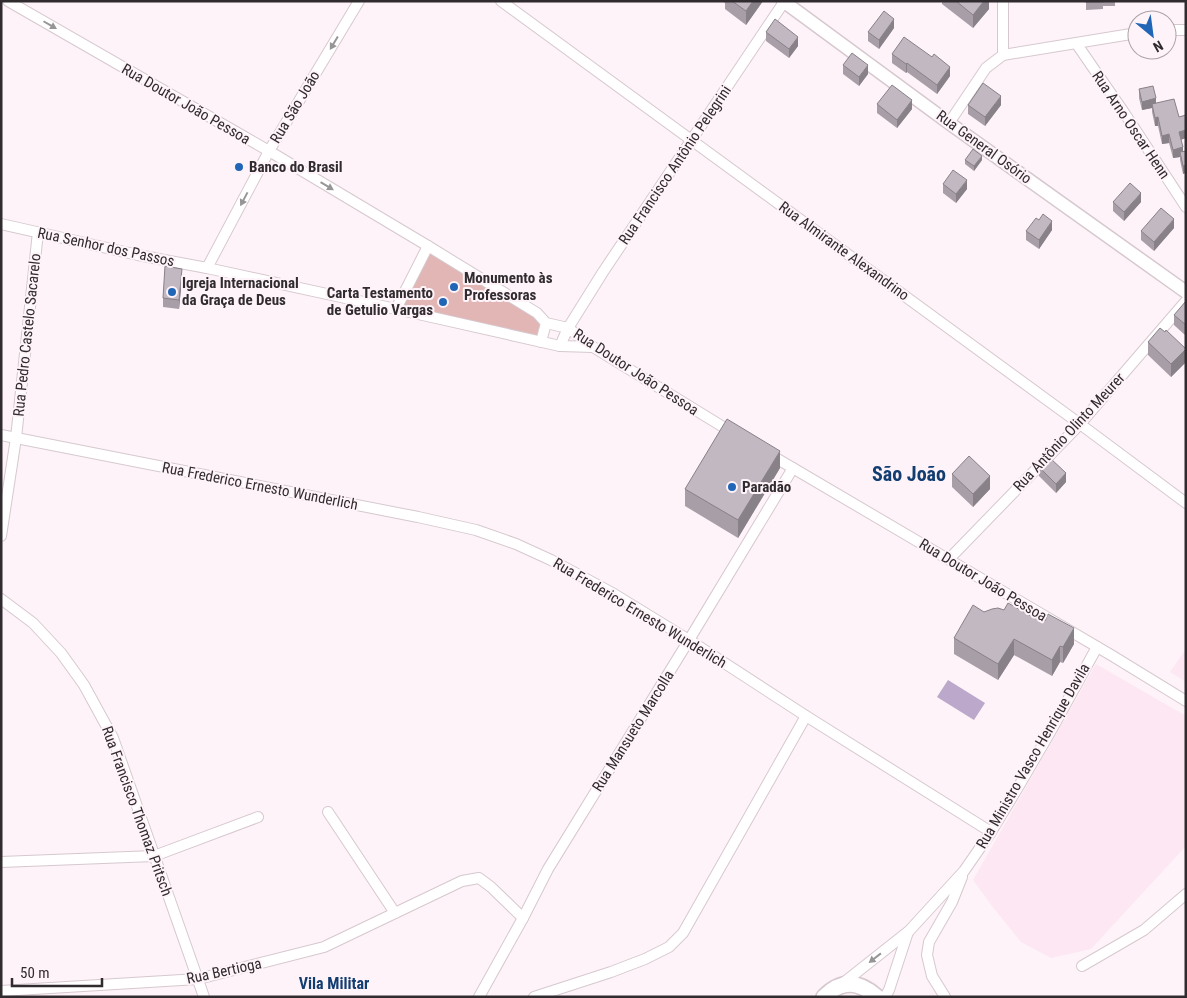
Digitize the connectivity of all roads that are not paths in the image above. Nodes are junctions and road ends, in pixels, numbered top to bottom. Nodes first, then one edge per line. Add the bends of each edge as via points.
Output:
1 (8, 1) edge
2 (359, 1) edge
3 (501, 1) edge
4 (1003, 1) edge
5 (783, 2) edge
6 (1127, 35) edge
7 (1076, 43) junction
8 (1003, 55) junction
9 (949, 123) junction
10 (692, 140) junction
11 (269, 151) junction
12 (1186, 207) edge
13 (1, 224) edge
14 (38, 232) junction
15 (428, 246) junction
16 (207, 268) junction
17 (1186, 292) edge
18 (1186, 301) edge
19 (396, 309) junction
20 (546, 323) junction
21 (568, 328) junction
22 (541, 342) junction
23 (560, 346) junction
24 (592, 347) junction
25 (1080, 424) junction
26 (2, 435) edge
27 (16, 438) junction
28 (742, 438) edge
29 (759, 448) edge
30 (793, 468) junction
31 (1186, 503) edge
32 (1, 536) edge
33 (949, 559) junction
34 (1, 598) edge
35 (689, 640) junction
36 (1096, 647) junction
37 (1186, 701) edge
38 (806, 716) junction
39 (328, 812) dead end
40 (258, 817) dead end
41 (991, 832) junction
42 (154, 856) junction
43 (3, 860) edge
44 (964, 871) junction
45 (1186, 894) edge
46 (396, 913) junction
47 (523, 918) junction
48 (909, 931) junction
49 (1082, 966) dead end
50 (198, 979) junction
51 (841, 985) junction
52 (1, 991) edge
53 (204, 997) edge
54 (479, 997) edge
55 (534, 997) edge
56 (824, 997) edge
57 (877, 997) edge
58 (885, 997) edge
59 (944, 997) edge

1 -> 11 street, Rua Doutor João Pessoa
2 -> 11 street, Rua São João
3 - 10 street, Rua Almirante Alexandrino
4 - 8 street
5 - 9 street, Rua General Osório
5 - 10 street, Rua Francisco Antônio Pelegrini
6 - 7 street
7 - 8 street
7 - 12 street, Rua Arno Oscar Henn
8 - 9 street via 986,68
9 - 17 street, Rua General Osório
10 - 21 street, Rua Francisco Antônio Pelegrini
10 - 25 street, Rua Almirante Alexandrino
11 -> 15 street, Rua Doutor João Pessoa
11 -> 16 street, Rua São João
13 - 14 street, Rua Senhor dos Passos
14 - 16 street, Rua Senhor dos Passos
14 - 27 street, Rua Pedro Castelo Sacarelo
15 - 19 street
15 - 20 street, Rua Doutor João Pessoa via 537,314
16 - 19 street, Rua Senhor dos Passos
18 - 25 street, Rua Antônio Olinto Meurer
19 - 22 street, Rua Senhor dos Passos
20 - 21 street, Rua Doutor João Pessoa
20 - 22 street
21 - 23 street, Rua Francisco Antônio Pelegrini
21 - 24 street, Rua Doutor João Pessoa
22 - 23 street, Rua Senhor dos Passos
23 - 24 street, Rua Senhor dos Passos
24 - 28 street, Rua Doutor João Pessoa
25 - 31 street, Rua Almirante Alexandrino
25 - 33 street, Rua Antônio Olinto Meurer
26 - 27 street, Rua Pedro Castelo Sacarelo
27 - 32 street, Rua Pedro Castelo Sacarelo
27 - 35 street, Rua Frederico Ernesto Wunderlich via 476,530 551,560
29 - 30 street, Rua Doutor João Pessoa
30 - 33 street, Rua Doutor João Pessoa
30 - 35 street, Rua Mansueto Marcolla
33 - 36 street, Rua Doutor João Pessoa
34 - 42 street, Rua Francisco Thomaz Pritsch via 33,623 61,653 84,685 113,738
35 - 38 street, Rua Frederico Ernesto Wunderlich
35 - 47 street, Rua Mansueto Marcolla via 548,869
36 - 37 street, Rua Doutor João Pessoa
36 - 41 street, Rua Ministro Vasco Henrique Davila
38 - 41 street, Rua Frederico Ernesto Wunderlich
38 - 55 street via 683,933 669,947 645,959
39 - 46 street
40 - 42 street
41 - 44 street, Rua Ministro Vasco Henrique Davila
42 - 43 street
42 - 50 street, Rua Francisco Thomaz Pritsch
44 - 48 street, Rua Ministro Vasco Henrique Davila
44 - 59 street via 952,902 929,942 927,955 932,976
45 - 49 street via 1144,930
46 - 47 street, Rua Bertioga via 462,881 479,878
46 - 50 street, Rua Bertioga via 324,947
47 - 54 street, Rua Mansueto Marcolla
48 -> 51 street, Rua Ministro Vasco Henrique Davila
48 - 58 street, Rua Ministro Vasco Henrique Davila
50 - 52 street, Rua Bertioga
50 - 53 street, Rua Francisco Thomaz Pritsch
51 - 56 main road
51 - 57 main road via 854,984 866,988

